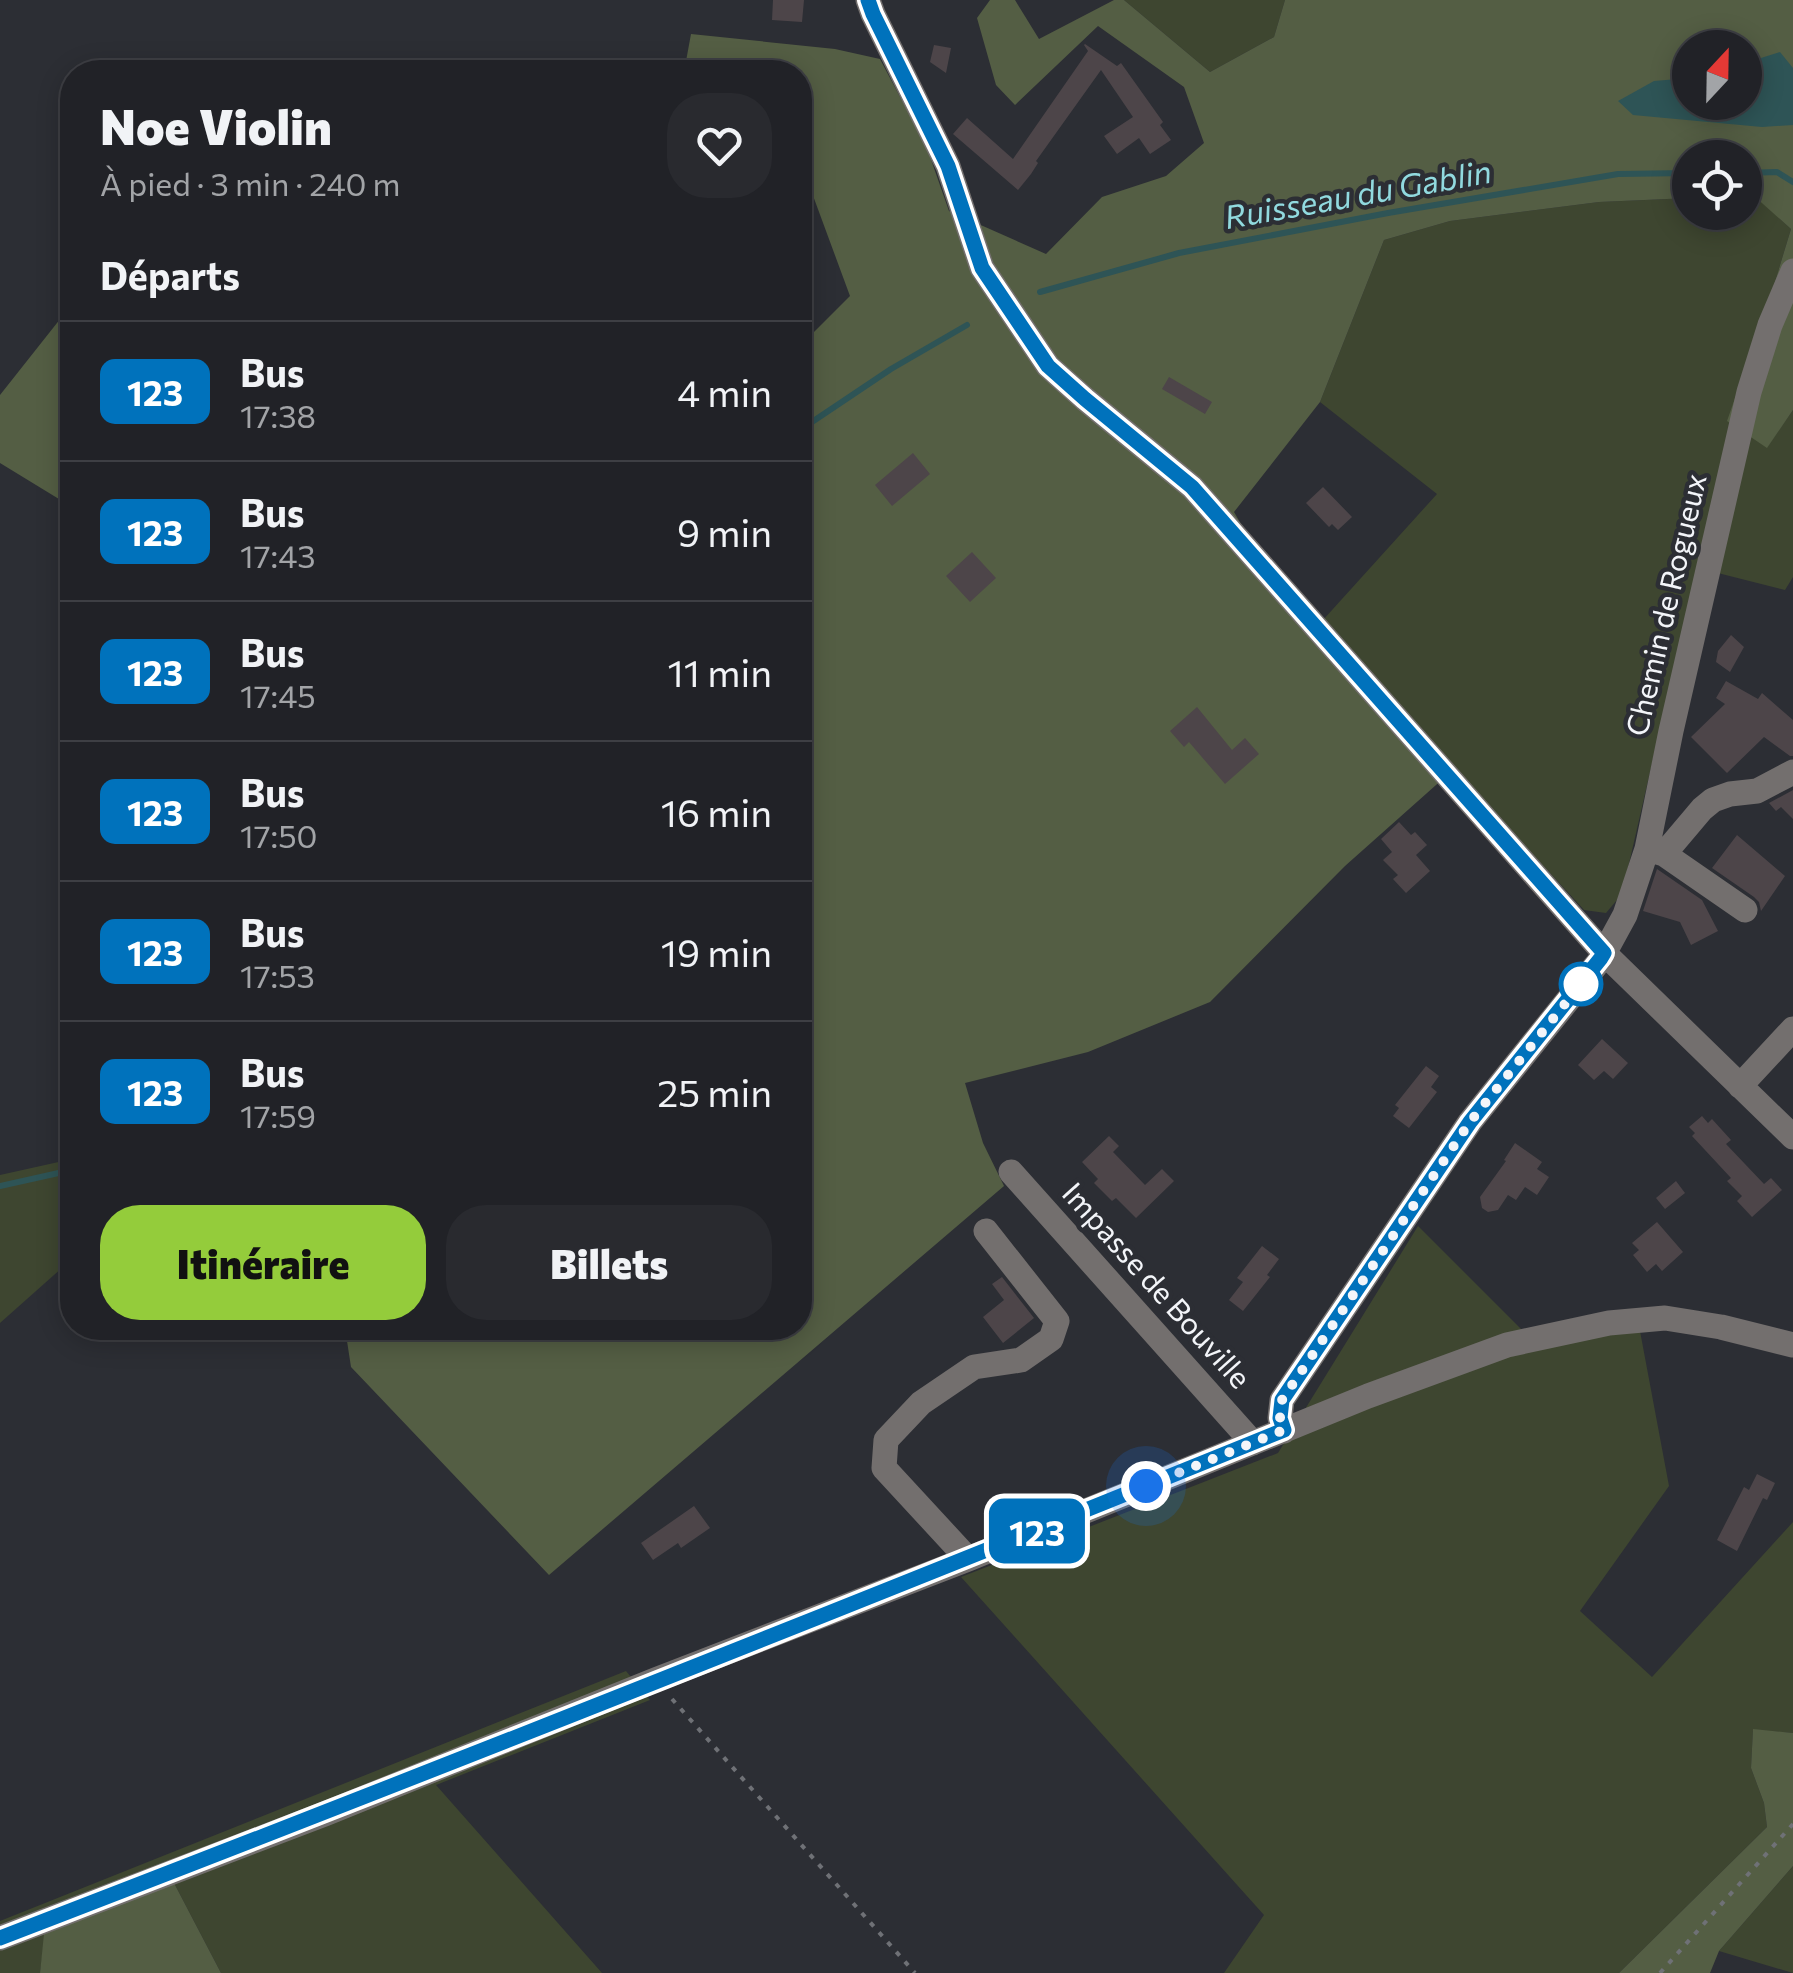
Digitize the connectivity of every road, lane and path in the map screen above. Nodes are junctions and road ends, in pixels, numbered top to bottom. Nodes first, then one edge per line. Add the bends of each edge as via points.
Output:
1 (868, 0) edge
2 (1793, 271) edge
3 (1793, 772) edge
4 (1656, 852) junction
5 (1744, 910) dead end
6 (1604, 953) junction
7 (1793, 1029) edge
8 (1740, 1086) junction
9 (1793, 1138) edge
10 (1012, 1172) dead end
11 (986, 1231) dead end
12 (1793, 1345) edge
13 (1284, 1430) junction
14 (1253, 1443) junction
15 (968, 1558) junction
16 (656, 1680) junction
17 (1793, 1824) edge
18 (0, 1938) edge
19 (915, 1973) edge
20 (1660, 1973) edge

1 - 6 street via 948,166 982,268 1048,366 1192,487
2 - 4 street, Chemin de Rogueux via 1749,392 1671,731
3 - 4 street via 1757,791 1713,800
4 - 5 street
4 - 6 street, Chemin de Rogueux
6 - 8 street
6 - 13 street, Chemin de Rogueux via 1470,1122 1282,1400
7 - 8 street
8 - 9 street
10 - 14 street, Impasse de Bouville
11 - 15 street via 1056,1321 1050,1340 1021,1360 974,1367 921,1403 886,1440 884,1468
12 - 13 street via 1665,1318 1609,1323 1508,1346
13 - 14 street
14 - 15 street
15 - 16 street
16 - 18 street
16 - 19 path
17 - 20 path

